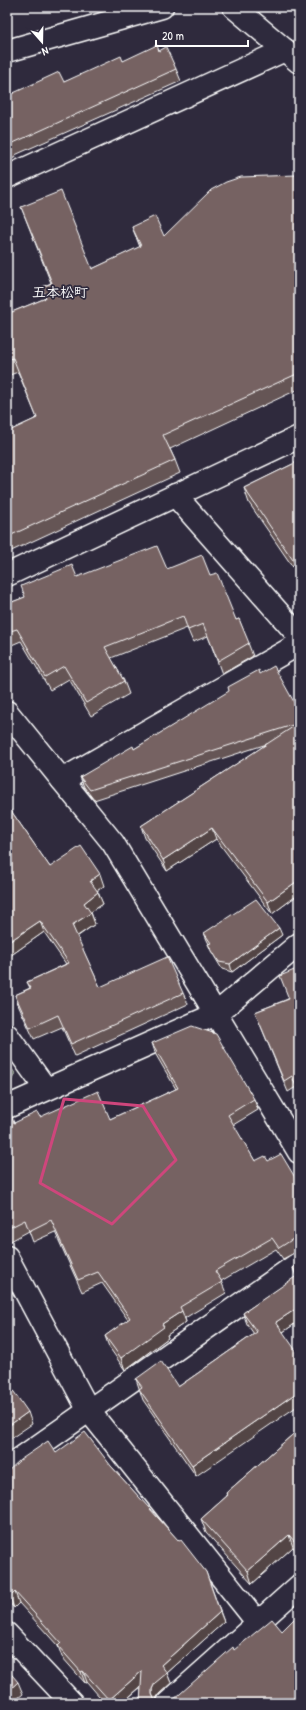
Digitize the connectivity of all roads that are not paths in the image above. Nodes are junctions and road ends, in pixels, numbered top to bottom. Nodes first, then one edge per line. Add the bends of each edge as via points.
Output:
1 (162, 7) edge
2 (234, 7) edge
3 (7, 51) edge
4 (292, 56) edge
5 (7, 177) edge
6 (299, 437) edge
7 (175, 495) junction
8 (7, 575) edge
9 (299, 636) edge
10 (299, 644) edge
11 (7, 712) edge
12 (62, 780) junction
13 (299, 944) edge
14 (216, 1014) junction
15 (7, 1035) edge
16 (46, 1089) junction
17 (7, 1107) edge
18 (299, 1152) edge
19 (7, 1257) edge
20 (299, 1263) edge
21 (88, 1411) junction
22 (7, 1468) edge
23 (299, 1586) edge
24 (258, 1623) junction
25 (7, 1634) edge
26 (72, 1703) edge
27 (168, 1703) edge

1 - 3 main road
2 - 4 main road
4 - 5 main road
6 - 7 main road
7 - 8 main road
7 - 9 main road
10 - 12 main road
11 - 12 main road
12 - 14 main road via 113,843
13 - 14 main road
14 - 16 main road
14 - 18 main road
15 - 16 main road
16 - 17 main road
19 - 21 main road
20 - 21 main road
21 - 22 main road
21 - 24 main road
23 - 24 main road
24 - 27 main road
25 - 26 main road

